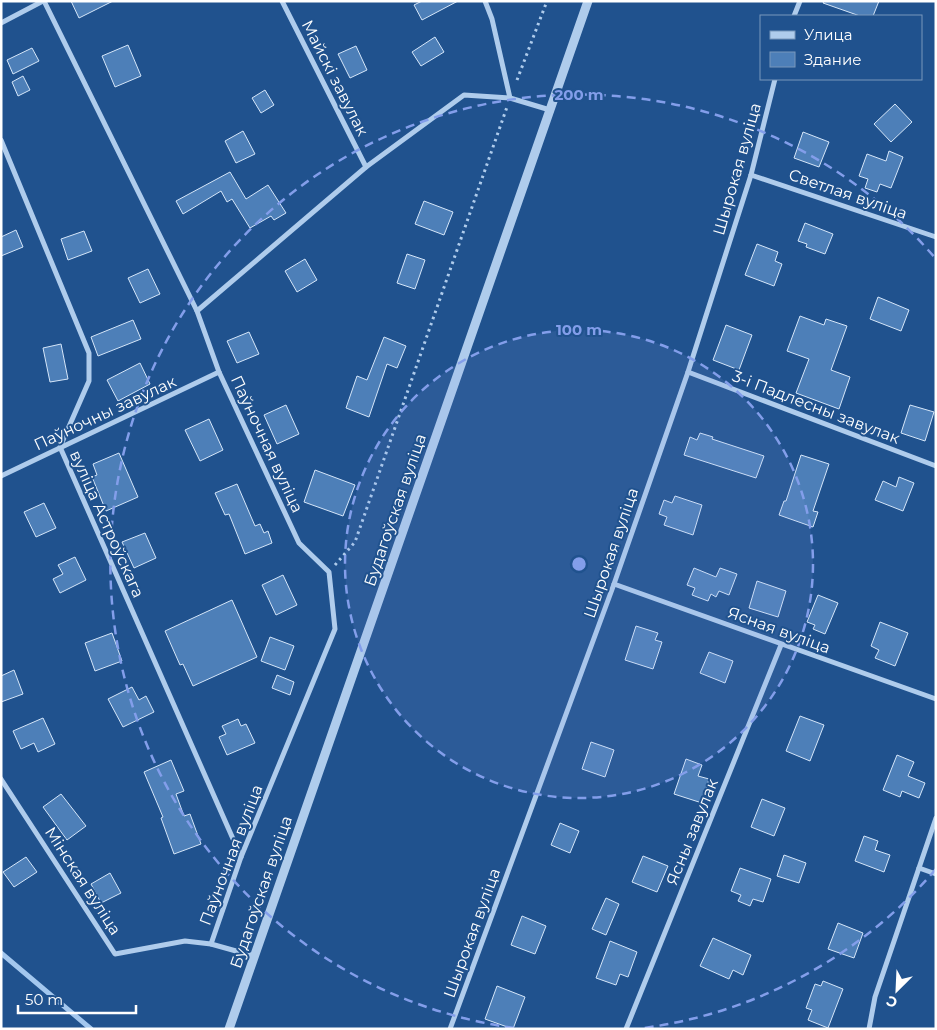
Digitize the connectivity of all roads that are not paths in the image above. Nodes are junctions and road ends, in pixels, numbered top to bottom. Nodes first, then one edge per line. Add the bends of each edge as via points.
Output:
1 (43, 1) edge
2 (282, 1) edge
3 (485, 1) edge
4 (588, 1) edge
5 (800, 1) edge
6 (794, 15) edge
7 (1, 24) edge
8 (775, 80) edge
9 (510, 98) junction
10 (550, 110) junction
11 (1, 140) edge
12 (366, 167) junction
13 (752, 175) junction
14 (936, 237) edge
15 (197, 311) junction
16 (219, 372) junction
17 (688, 372) junction
18 (60, 448) junction
19 (936, 466) edge
20 (1, 476) edge
21 (614, 584) junction
22 (781, 645) junction
23 (936, 699) edge
24 (1, 779) edge
25 (936, 818) edge
26 (241, 857) junction
27 (918, 868) junction
28 (936, 874) edge
29 (211, 944) junction
30 (254, 956) junction
31 (229, 1029) edge
32 (450, 1029) edge
33 (626, 1029) edge
34 (869, 1029) edge

1 - 7 street
1 - 15 street, Паўночная вуліца
2 - 12 street, Майскі завулак
3 - 9 street
4 - 10 street, Будагоўская вуліца
5 - 6 street
8 - 13 street, Шырокая вуліца
9 - 10 street
9 - 12 street via 464,95
10 - 30 street, Будагоўская вуліца
11 - 18 street, вуліца Астроўскага via 89,353 89,381
12 - 15 street
13 - 14 street, Светлая вуліца
13 - 17 street, Шырокая вуліца
15 - 16 street, Паўночная вуліца
16 - 18 street, Паўночны завулак
16 - 26 street, Паўночная вуліца via 300,543 329,572 335,629
17 - 19 street, 3-і Падлесны завулак
17 - 21 street, Шырокая вуліца
18 - 20 street, Паўночны завулак
18 - 26 street, вуліца Астроўскага
21 - 22 street, Ясная вуліца
21 - 32 street, Шырокая вуліца
22 - 23 street, Ясная вуліца
22 - 33 street, Ясны завулак
24 - 29 street, Мінская вуліца via 115,954 185,941
25 - 27 street
26 - 29 street, Паўночная вуліца
27 - 28 street
27 - 34 street via 875,997
29 - 30 street, Мінская вуліца
30 - 31 street, Будагоўская вуліца

